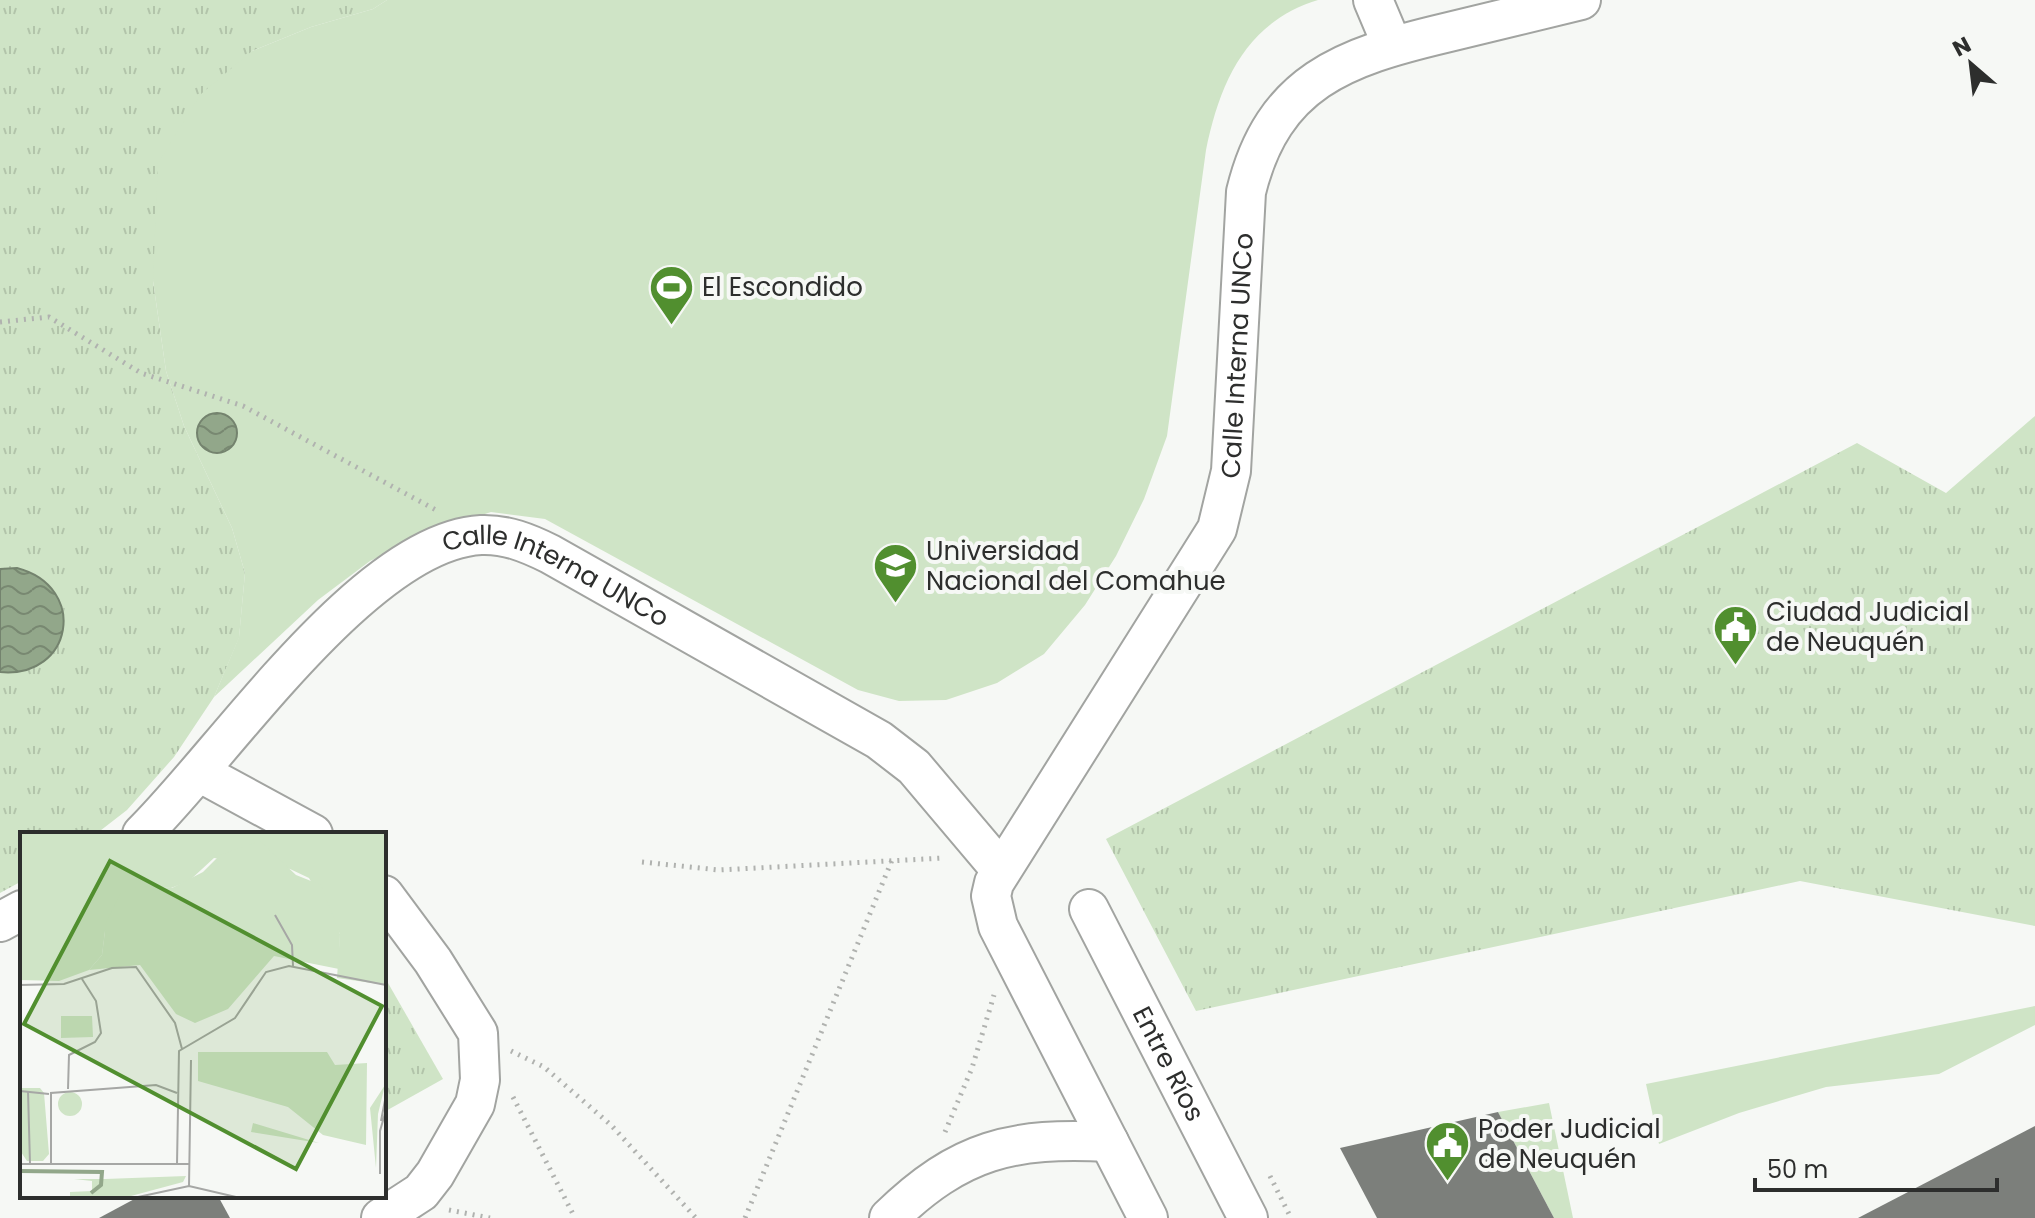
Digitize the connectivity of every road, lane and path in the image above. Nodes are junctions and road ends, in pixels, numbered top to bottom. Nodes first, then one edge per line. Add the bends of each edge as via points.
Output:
1 (1373, 0) edge
2 (1581, 0) edge
3 (1392, 45) junction
4 (0, 322) edge
5 (479, 535) junction
6 (199, 772) junction
7 (144, 832) edge
8 (309, 832) edge
9 (959, 858) dead end
10 (892, 860) junction
11 (642, 862) dead end
12 (1001, 870) junction
13 (386, 898) edge
14 (1089, 909) dead end
15 (20, 911) edge
16 (0, 922) edge
17 (996, 983) dead end
18 (478, 1033) junction
19 (508, 1088) dead end
20 (1109, 1142) junction
21 (922, 1187) junction
22 (381, 1218) edge
23 (575, 1218) edge
24 (696, 1218) edge
25 (745, 1218) edge
26 (889, 1218) edge
27 (1148, 1218) edge
28 (1248, 1218) edge

1 - 3 street
2 - 3 street, Calle Interna UNCo
3 - 12 street, Calle Interna UNCo via 1312,82 1288,102 1268,130 1246,192 1231,471 1217,529
4 - 5 path via 49,317 141,373 256,413
5 - 6 street, Calle Interna UNCo via 420,555 380,581 305,650
5 - 12 street, Calle Interna UNCo via 505,537 550,554 879,740 914,767
6 - 7 street, Calle Interna UNCo
6 - 8 street
9 - 10 path
10 - 11 path via 719,870
10 - 25 path
12 - 20 street, Calle Interna UNCo via 991,896 998,926
13 - 18 street
14 - 28 street, Entre Ríos
15 - 16 street
17 - 21 path via 972,1068
18 - 22 street via 475,1104 421,1192
18 - 24 path via 563,1081
19 - 23 path
20 - 21 street via 1011,1145 963,1162
20 - 27 street, Calle Interna UNCo
21 - 26 street

